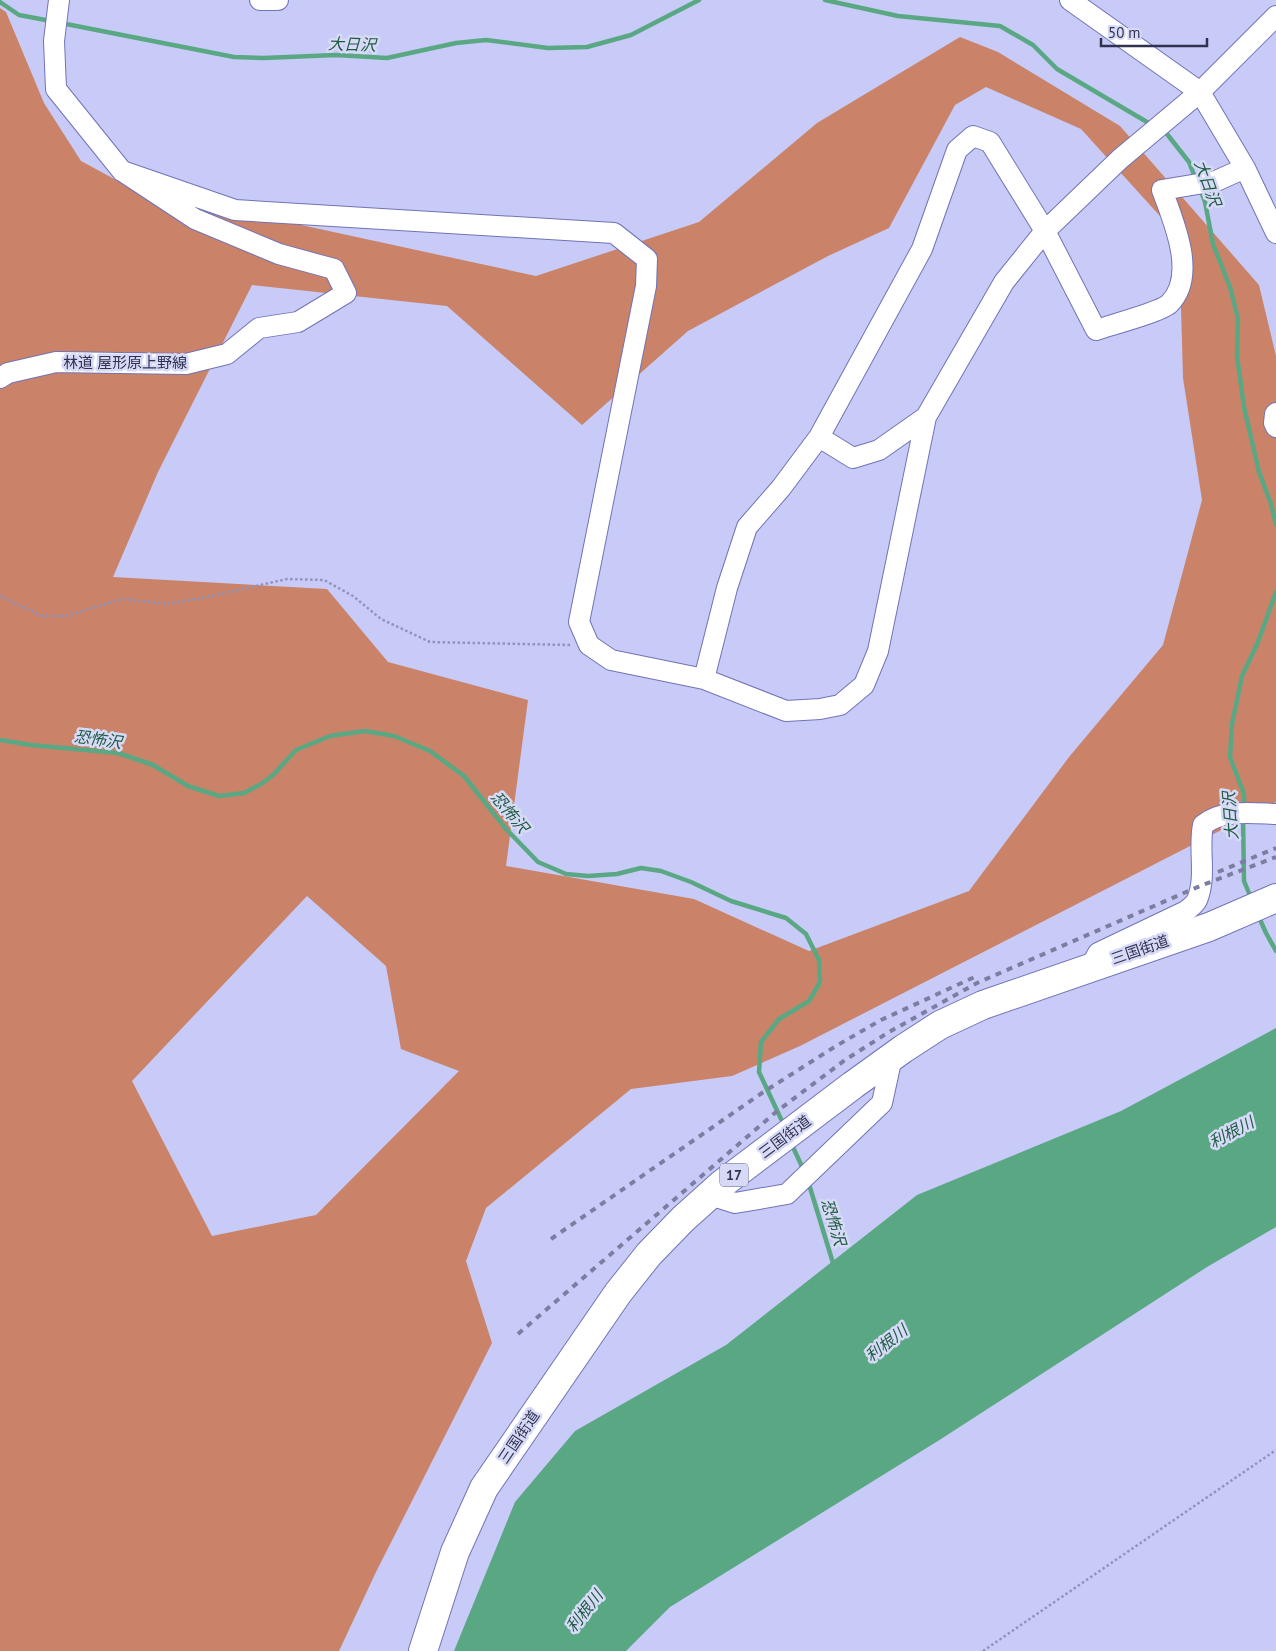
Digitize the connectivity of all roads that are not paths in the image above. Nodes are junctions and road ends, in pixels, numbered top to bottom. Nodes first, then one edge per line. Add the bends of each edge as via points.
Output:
1 (260, 0) edge
2 (278, 0) edge
3 (1070, 0) edge
4 (57, 15) edge
5 (1276, 16) edge
6 (1195, 98) junction
7 (1245, 168) junction
8 (122, 171) junction
9 (1045, 232) junction
10 (1276, 233) edge
11 (0, 378) edge
12 (1276, 413) edge
13 (926, 417) junction
14 (1276, 427) edge
15 (819, 437) junction
16 (704, 679) junction
17 (1276, 814) edge
18 (1261, 905) edge
19 (1090, 967) junction
20 (892, 1057) junction
21 (710, 1195) junction
22 (424, 1651) edge

1 - 2 street
3 - 6 street
4 - 8 street, 林道 屋形原上野線 via 54,41 56,89
5 - 6 street
6 - 7 street
6 - 9 street via 1120,159
7 - 9 street via 1216,181 1162,190 1179,237 1182,273 1179,289 1168,304 1152,312 1096,330
7 - 10 street
8 - 11 street, 林道 屋形原上野線 via 194,220 279,254 334,269 346,293 298,322 258,328 227,354 203,360 186,364 56,362 8,373
8 - 16 street via 234,210 614,233 647,259 646,286 579,622 589,645 610,660
9 - 13 street via 1004,282
9 - 15 street via 990,142 973,136 957,150 922,249
12 - 14 street
13 - 15 street via 879,450 853,458
13 - 16 street via 878,651 864,685 840,705 786,710
15 - 16 street via 781,488 746,527
17 - 19 street via 1244,813 1210,819 1202,825 1201,879 1196,902 1186,911 1098,952
18 - 19 highway, 三国街道 / 17 via 1209,927
19 - 20 highway, 三国街道 / 17 via 983,1005 940,1026
20 - 21 highway, 三国街道 / 17
20 - 21 street via 882,1103 786,1194 735,1203
21 - 22 highway, 三国街道 / 17 via 665,1236 618,1293 484,1488 455,1552

